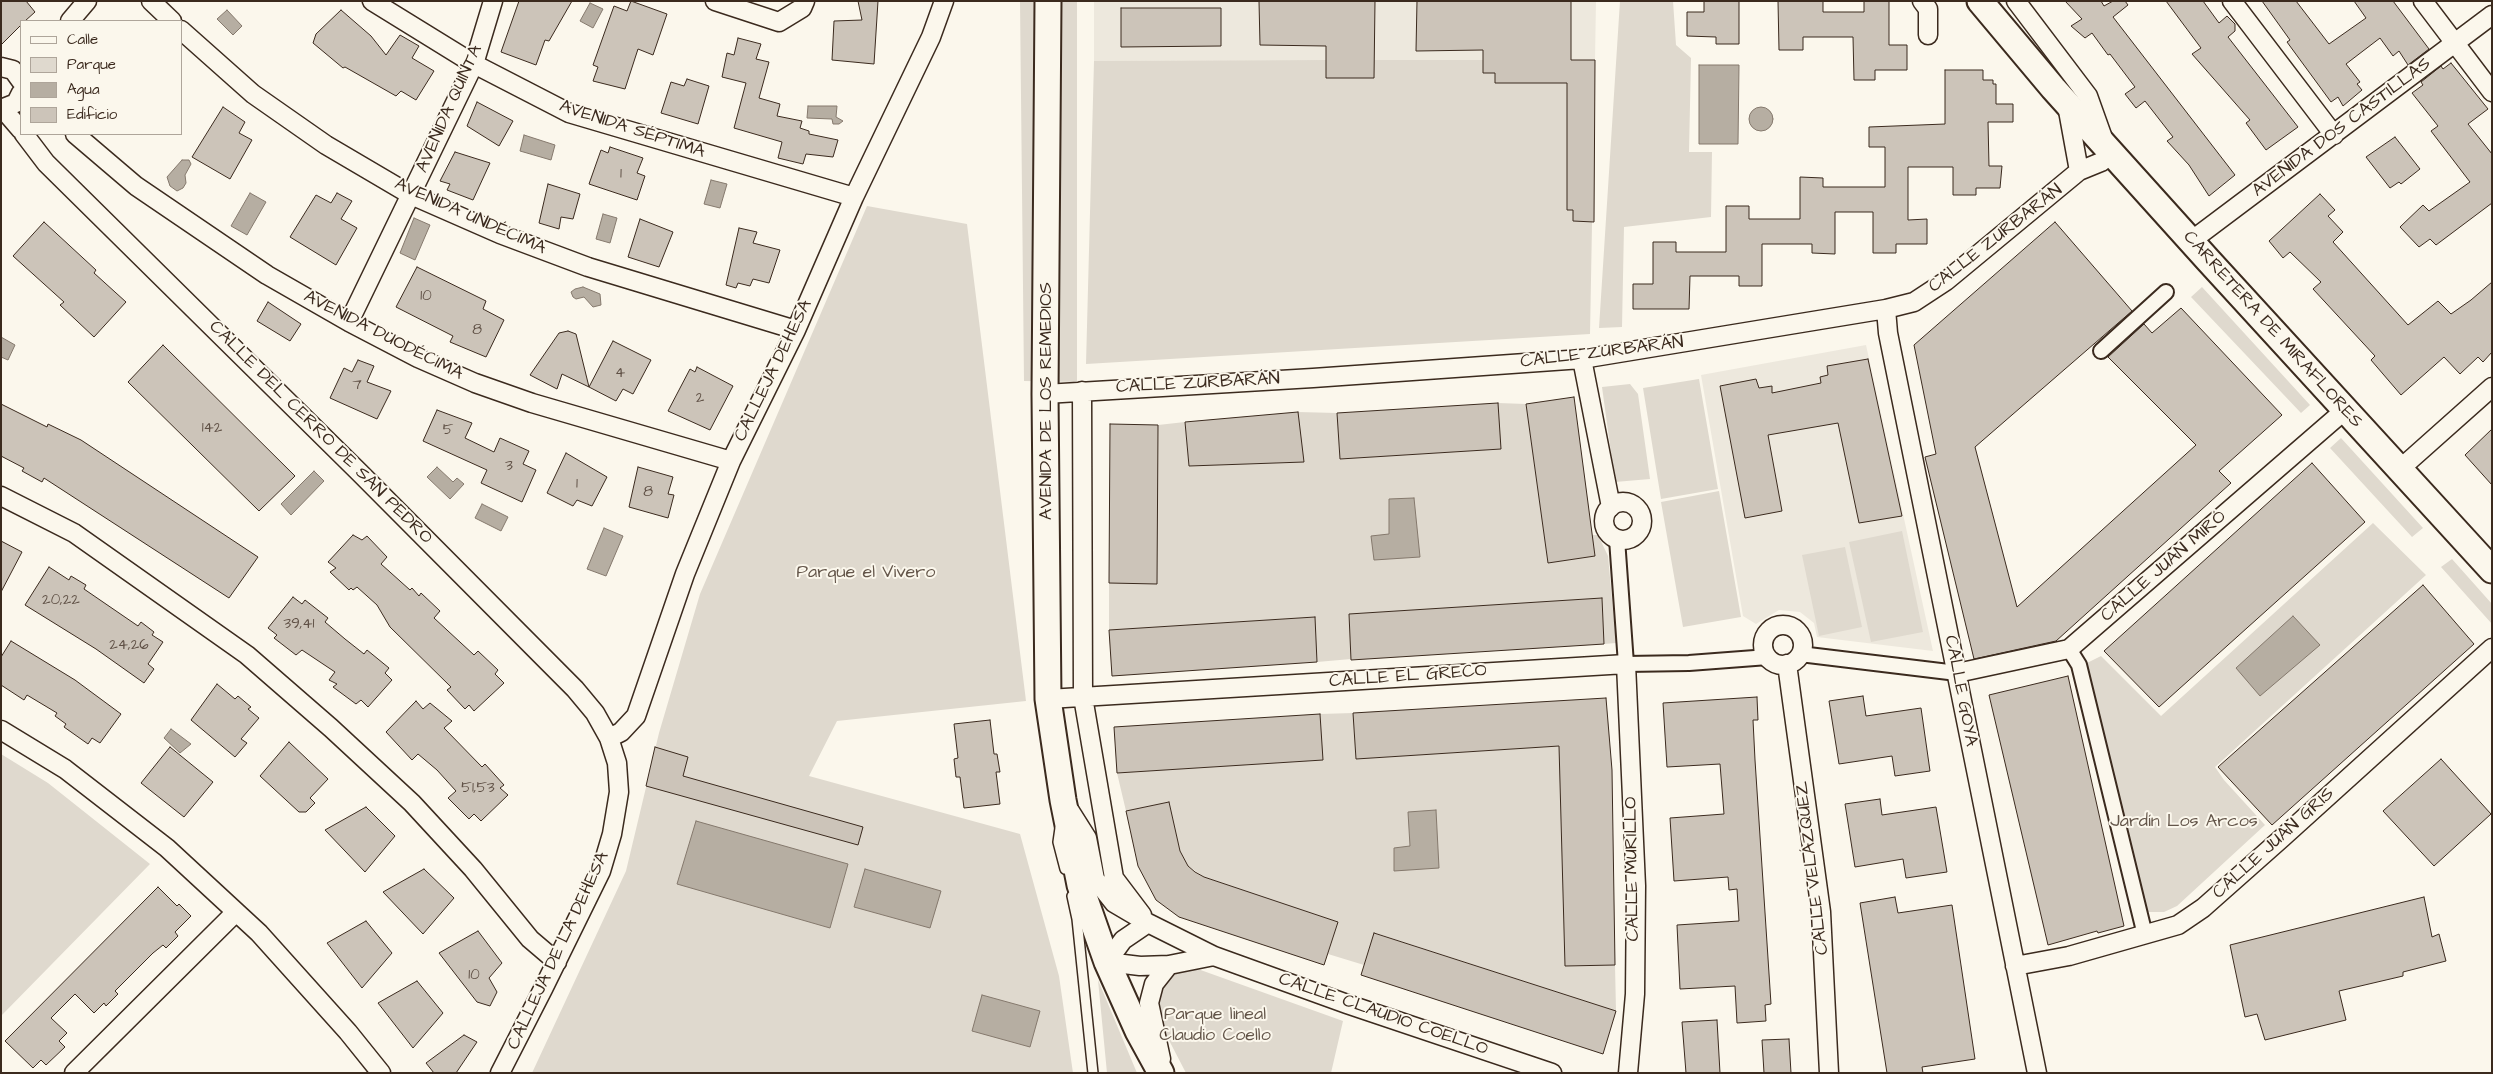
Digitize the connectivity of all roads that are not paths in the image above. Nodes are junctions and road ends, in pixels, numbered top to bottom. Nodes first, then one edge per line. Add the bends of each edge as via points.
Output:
1 (87, 1) edge
2 (151, 1) edge
3 (372, 1) edge
4 (493, 1) edge
5 (715, 1) edge
6 (805, 1) edge
7 (944, 1) edge
8 (1048, 1) edge
9 (1922, 1) edge
10 (1980, 1) edge
11 (2016, 1) edge
12 (2232, 1) edge
13 (2423, 1) edge
14 (2492, 15) edge
15 (71, 20) edge
16 (171, 20) edge
17 (182, 31) edge
18 (1928, 35) dead end
19 (2455, 43) junction
20 (474, 64) junction
21 (10, 65) edge
22 (20, 80) edge
23 (2492, 92) edge
24 (2060, 94) junction
25 (20, 95) edge
26 (2, 109) edge
27 (20, 129) edge
28 (25, 135) edge
29 (76, 135) edge
30 (2334, 135) junction
31 (2109, 149) junction
32 (2079, 171) junction
33 (411, 195) junction
34 (854, 197) junction
35 (2191, 241) junction
36 (2166, 292) dead end
37 (1886, 309) junction
38 (349, 322) junction
39 (796, 330) junction
40 (2102, 351) dead end
41 (1582, 359) junction
42 (2492, 387) edge
43 (1082, 391) junction
44 (1045, 394) junction
45 (2345, 410) junction
46 (730, 461) junction
47 (2400, 469) junction
48 (1, 496) edge
49 (1611, 506) junction
50 (1617, 539) junction
51 (2492, 570) edge
52 (2492, 648) edge
53 (2069, 649) junction
54 (1768, 657) junction
55 (1794, 659) junction
56 (1626, 664) junction
57 (1957, 673) junction
58 (1083, 697) junction
59 (1048, 699) junction
60 (1, 730) edge
61 (609, 738) junction
62 (1064, 800) junction
63 (1068, 881) dead end
64 (1070, 890) dead end
65 (236, 912) junction
66 (1148, 924) junction
67 (2145, 935) junction
68 (1214, 956) junction
69 (557, 962) junction
70 (1107, 962) junction
71 (1169, 965) junction
72 (2015, 966) junction
73 (74, 1073) edge
74 (381, 1073) edge
75 (500, 1073) edge
76 (1093, 1073) edge
77 (1161, 1073) edge
78 (1165, 1073) edge
79 (1552, 1073) edge
80 (1628, 1073) edge
81 (1830, 1073) edge
82 (2037, 1073) edge

1 - 15 street
2 - 16 street
3 - 20 street, AVENIDA SÉPTIMA
4 - 20 street, AVENIDA QUINTA
5 - 6 street via 779,22 802,8
7 - 34 street, CALLEJA DEHESA via 931,36
8 - 44 main road, AVENIDA DE LOS REMEDIOS
9 - 18 street via 1928,9
10 - 24 main road, CARRETERA DE MIRAFLORES
11 - 31 street via 2088,96
12 - 30 street
13 - 19 street
14 - 19 street, AVENIDA DOS CASTILLAS
17 - 33 street, AVENIDA UNDÉCIMA via 253,94 326,145
19 - 23 street
19 - 30 street, AVENIDA DOS CASTILLAS
20 - 33 street, AVENIDA QUINTA
20 - 34 street, AVENIDA SÉPTIMA via 569,114
21 - 22 street
24 - 31 main road, CARRETERA DE MIRAFLORES
24 - 32 street, CALLE ZURBARÁN
25 - 26 street via 16,103
26 - 27 street
28 - 61 street, CALLE DEL CERRO DE SAN PEDRO via 46,164 575,689 595,713
29 - 38 street, AVENIDA DUODÉCIMA via 136,186 267,275
30 - 35 street, AVENIDA DOS CASTILLAS
31 - 32 street, CALLE ZURBARÁN via 2101,162
31 - 35 main road, CARRETERA DE MIRAFLORES
32 - 37 street, CALLE ZURBARÁN via 1946,282 1914,302
33 - 38 street, AVENIDA QUINTA
33 - 39 street, AVENIDA UNDÉCIMA via 588,268
34 - 39 street, CALLEJA DEHESA
35 - 45 main road, CARRETERA DE MIRAFLORES
36 - 40 street
37 - 41 street, CALLE ZURBARÁN
37 - 57 street, CALLE GOYA via 1888,333
38 - 46 street, AVENIDA DUODÉCIMA via 475,383
39 - 46 street, CALLEJA DEHESA
41 - 43 street, CALLE ZURBARÁN
41 - 49 street
42 - 47 street
43 - 44 street, CALLE ZURBARÁN
43 - 58 street, AVENIDA DE LOS REMEDIOS
44 - 59 main road, AVENIDA DE LOS REMEDIOS
45 - 47 main road, CARRETERA DE MIRAFLORES
45 - 53 street, CALLE JUAN MIRÓ
46 - 61 street, CALLEJA DEHESA via 685,574 636,716 621,732
47 - 51 main road, CARRETERA DE MIRAFLORES
48 - 69 street via 74,533 247,655 412,803 530,939
49 - 50 street via 1604,522 1608,532
49 - 50 street via 1628,503 1634,505 1641,515 1641,527 1634,536
50 - 56 street
52 - 67 street, CALLE JUAN GRIS via 2203,908 2178,925
53 - 57 street, CALLE JUAN MIRÓ
53 - 67 street via 2079,665
54 - 55 street via 1776,663
54 - 55 street, CALLE VELÁZQUEZ via 1764,651 1764,638 1778,625 1797,630 1803,642
54 - 56 street, CALLE EL GRECO via 1689,664
55 - 57 street
55 - 81 street, CALLE VELÁZQUEZ via 1821,912
56 - 58 street, CALLE EL GRECO
56 - 80 street, CALLE MURILLO via 1636,886 1635,994
57 - 72 street, CALLE GOYA
58 - 59 street, CALLE EL GRECO
58 - 66 street, AVENIDA DE LOS REMEDIOS via 1114,878
59 - 62 main road, AVENIDA DE LOS REMEDIOS
60 - 65 street via 98,793 167,848
61 - 69 street, CALLEJA DE LA DEHESA via 617,763 619,792 612,834 600,871
62 - 63 lane via 1058,842
62 - 66 street, AVENIDA DE LOS REMEDIOS via 1087,838 1095,880 1114,902
62 - 70 main road, AVENIDA DE LOS REMEDIOS via 1080,885
64 - 76 lane via 1078,919
65 - 73 street
65 - 74 street via 304,982
66 - 68 street, AVENIDA DE LOS REMEDIOS
66 - 70 street via 1123,940
67 - 72 street, CALLE JUAN GRIS via 2069,956
68 - 71 street
68 - 79 street, CALLE CLAUDIO COELLO
69 - 75 street, CALLEJA DE LA DEHESA
70 - 71 street
70 - 77 main road, AVENIDA DE LOS REMEDIOS
71 - 78 street via 1154,984 1148,1003
72 - 82 street, CALLE GOYA

